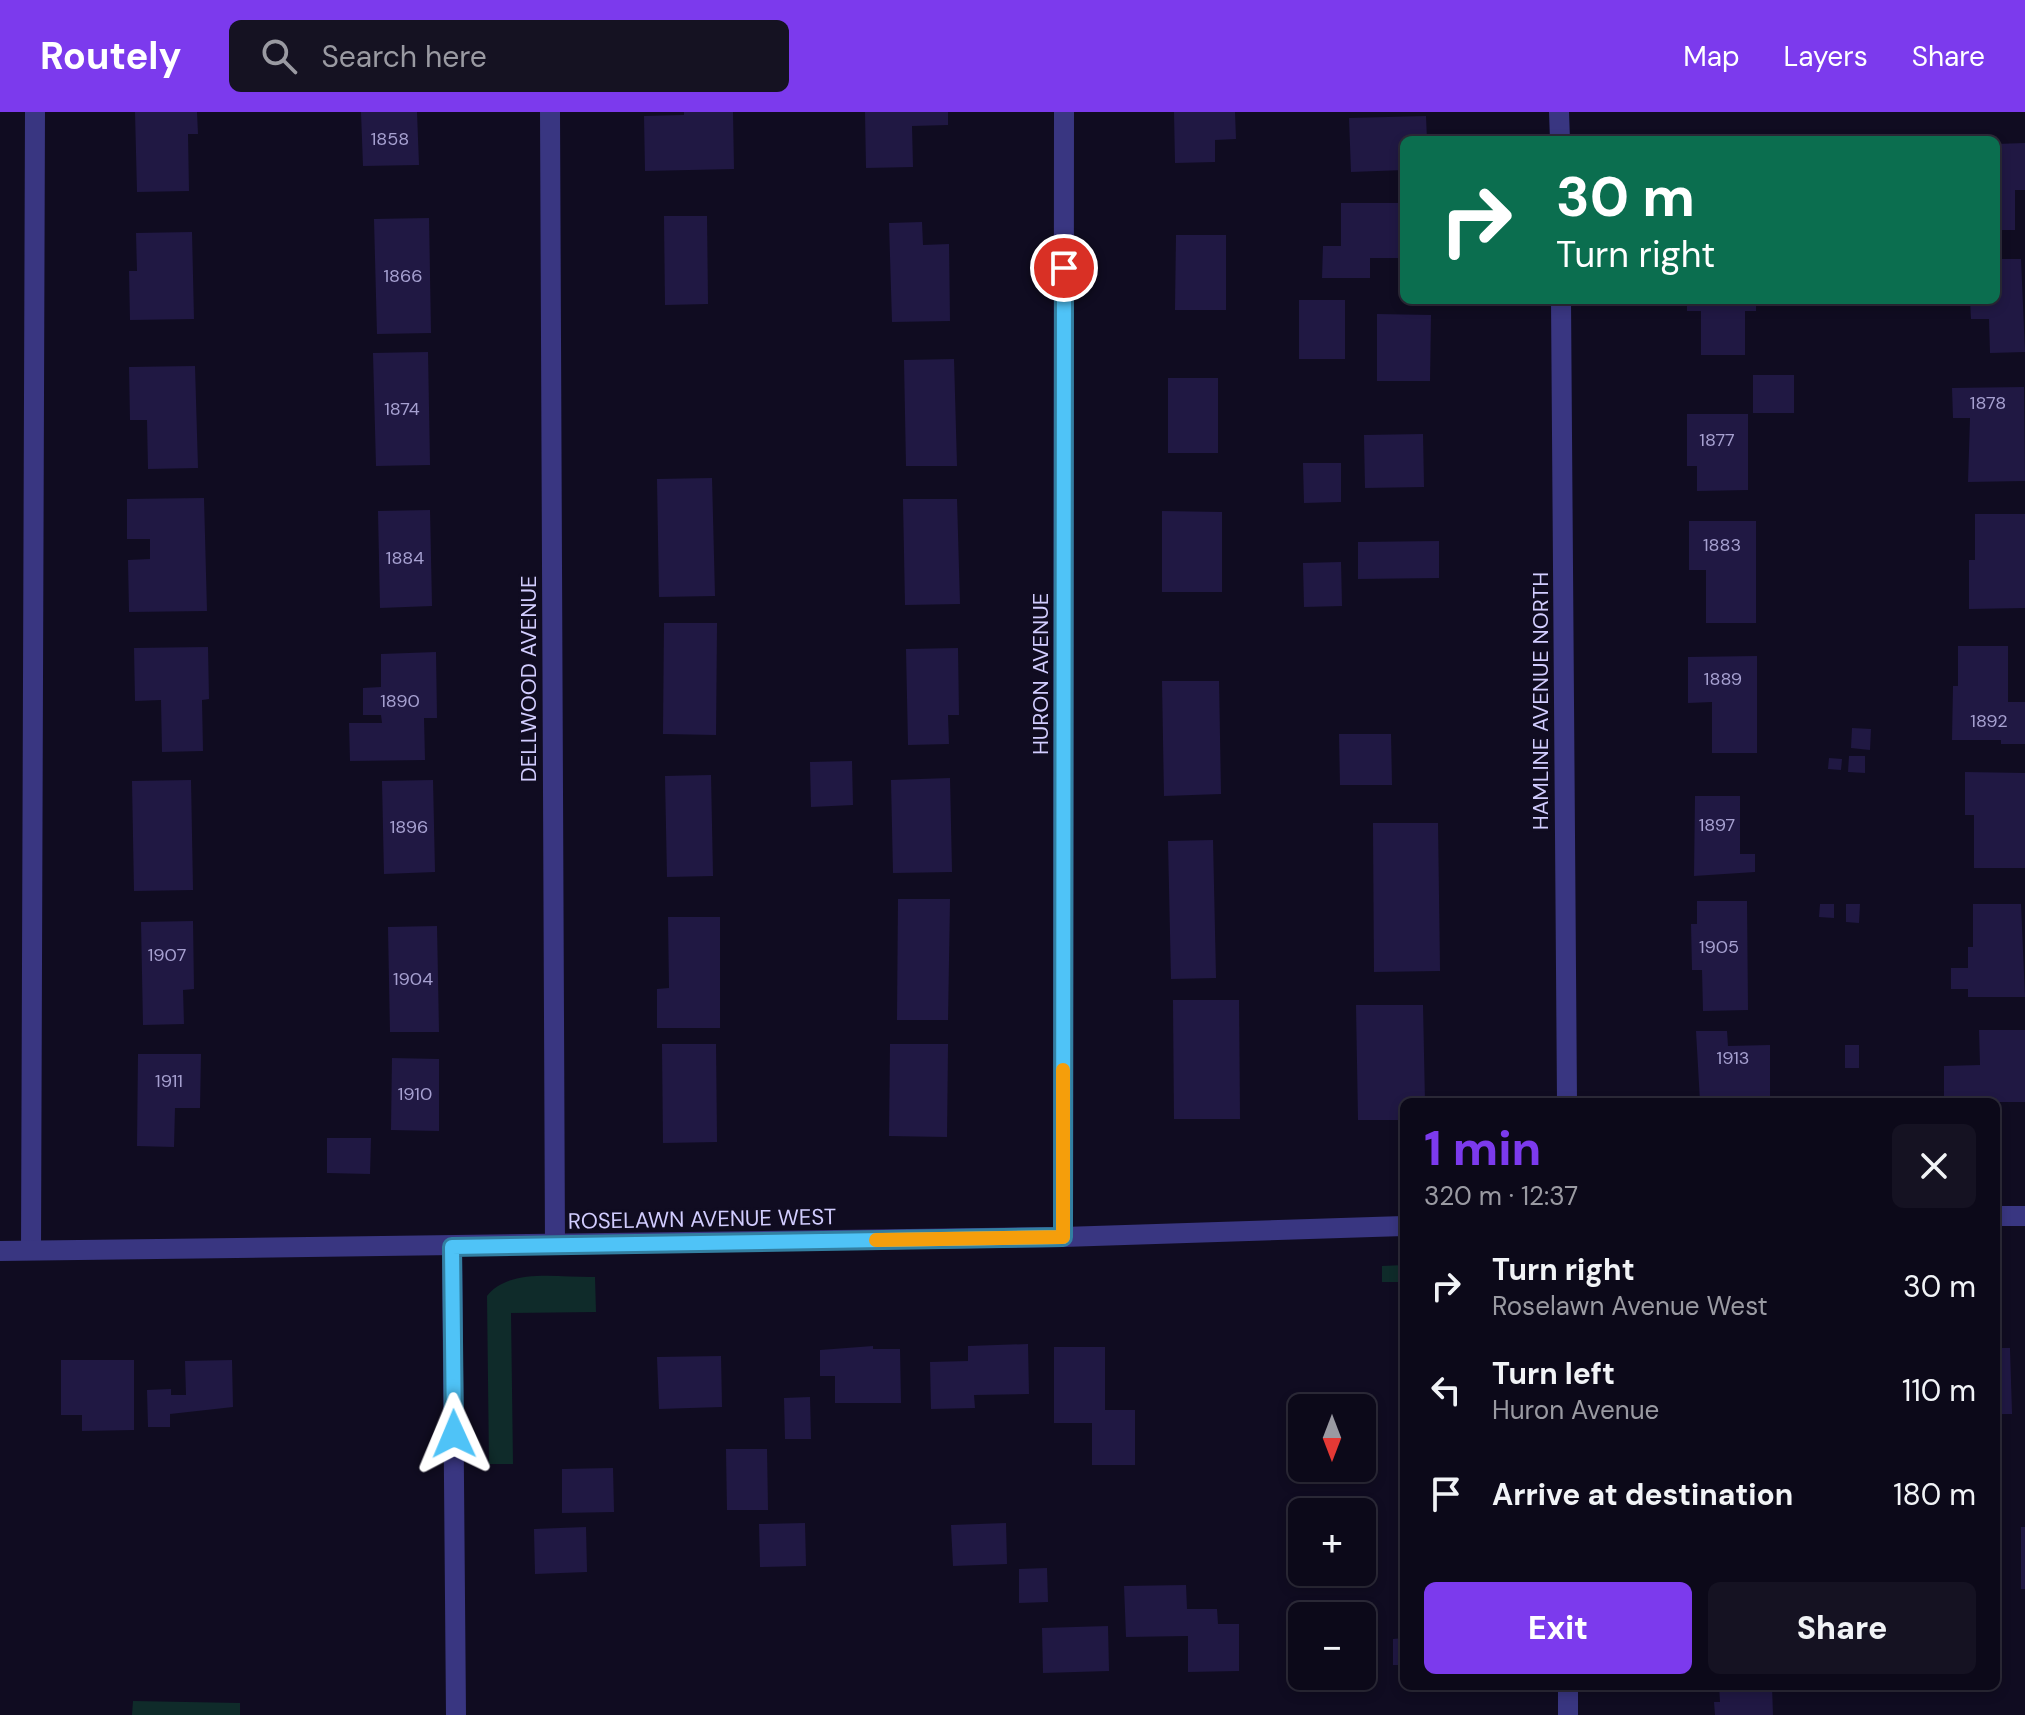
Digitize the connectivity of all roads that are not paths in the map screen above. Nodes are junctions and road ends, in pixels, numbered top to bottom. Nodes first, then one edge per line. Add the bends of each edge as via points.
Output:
1 (35, 112) edge
2 (550, 112) edge
3 (1064, 112) edge
4 (1559, 112) edge
5 (1560, 136) edge
6 (1561, 304) edge
7 (1567, 1098) edge
8 (2000, 1216) edge
9 (2025, 1216) edge
10 (1400, 1226) edge
11 (1063, 1237) junction
12 (555, 1245) junction
13 (452, 1247) junction
14 (31, 1250) junction
15 (0, 1251) edge
16 (1568, 1690) edge
17 (456, 1715) edge
18 (1568, 1715) edge

1 - 14 street
2 - 12 street, DELLWOOD AVENUE
3 - 11 street, HURON AVENUE
4 - 5 street
6 - 7 street, HAMLINE AVENUE NORTH
8 - 9 street
10 - 11 street, ROSELAWN AVENUE WEST
11 - 12 street, ROSELAWN AVENUE WEST
12 - 13 street, ROSELAWN AVENUE WEST
13 - 14 street, ROSELAWN AVENUE WEST
13 - 17 street
14 - 15 street, ROSELAWN AVENUE WEST
16 - 18 street

